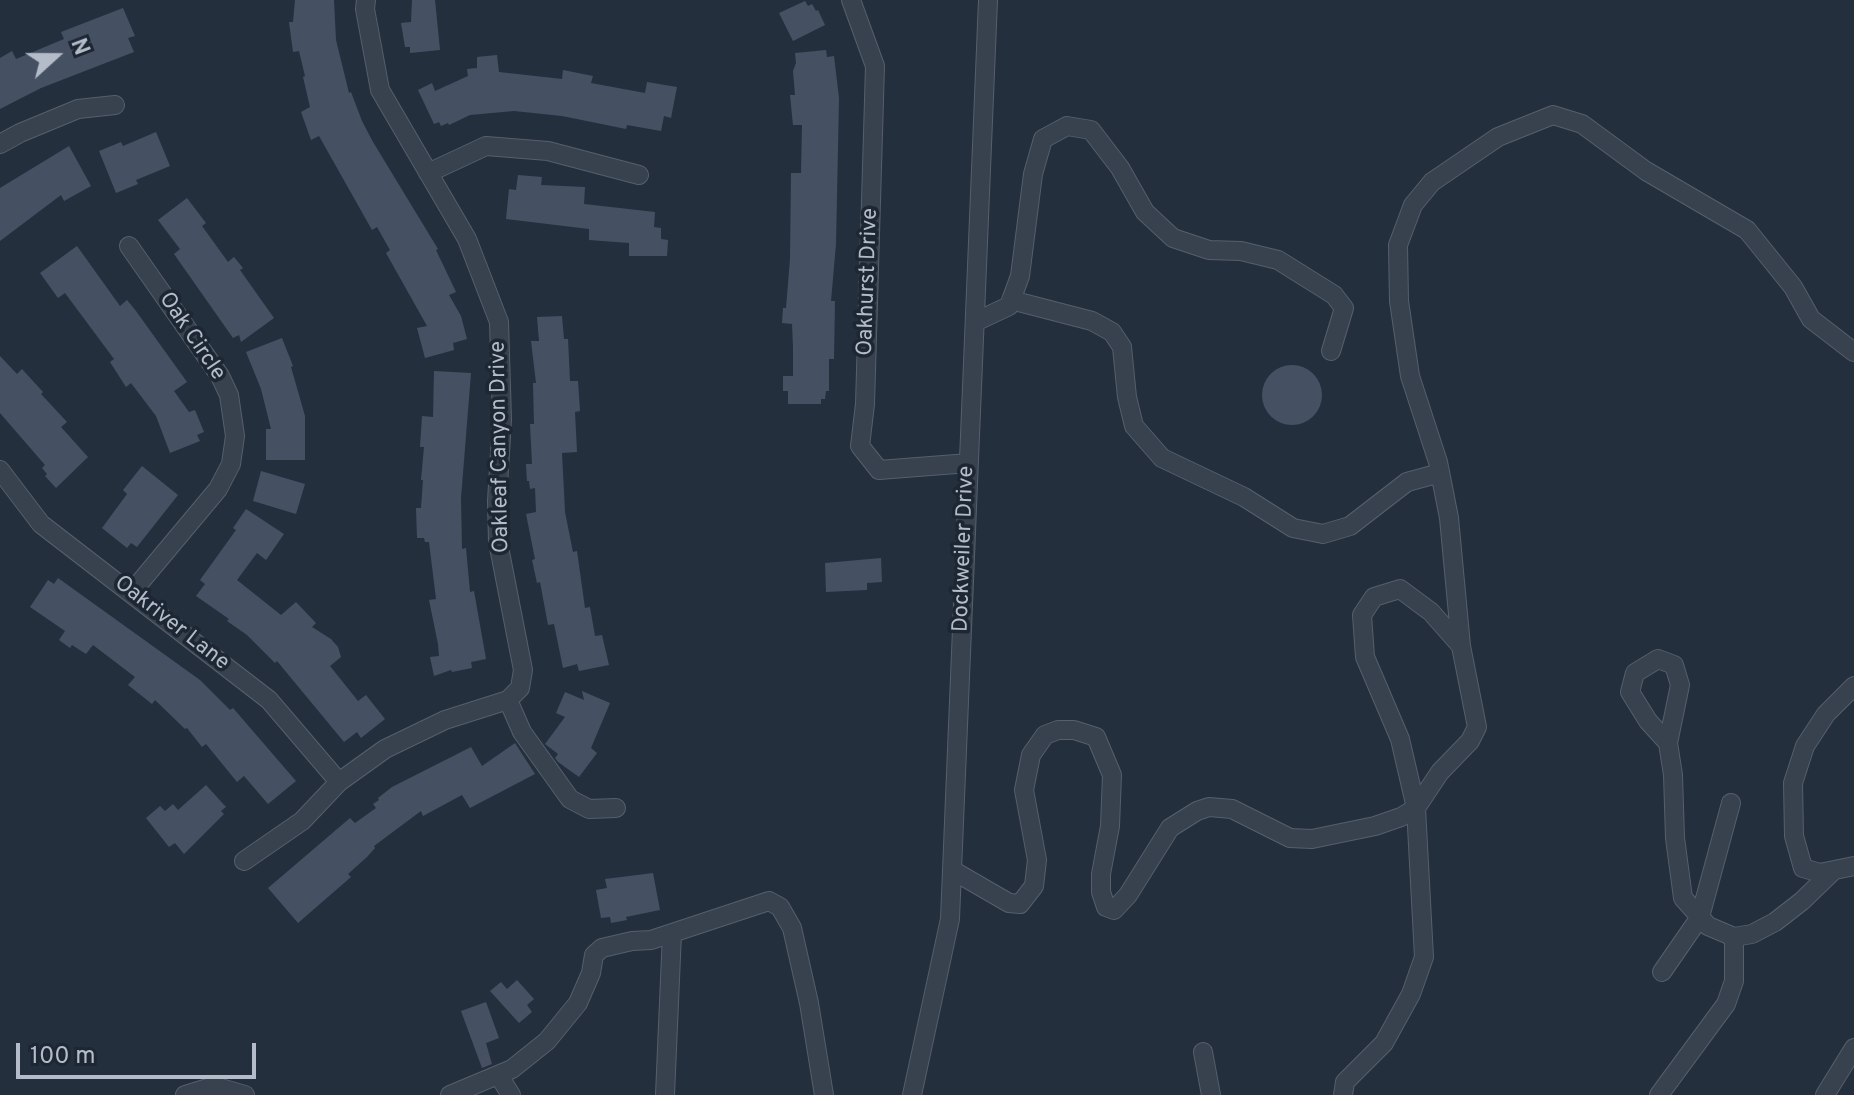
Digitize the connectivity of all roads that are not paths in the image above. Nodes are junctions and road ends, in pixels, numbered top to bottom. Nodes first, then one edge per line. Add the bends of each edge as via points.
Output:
1 (366, 0) edge
2 (851, 0) edge
3 (988, 0) edge
4 (115, 105) dead end
5 (0, 144) edge
6 (428, 173) junction
7 (639, 175) dead end
8 (129, 246) dead end
9 (1011, 300) junction
10 (975, 322) junction
11 (1331, 351) dead end
12 (1854, 352) edge
13 (969, 463) junction
14 (0, 470) edge
15 (1440, 473) junction
16 (131, 593) junction
17 (1461, 646) junction
18 (1854, 686) edge
19 (508, 700) junction
20 (1668, 743) dead end
21 (339, 782) junction
22 (1731, 803) dead end
23 (616, 808) dead end
24 (1416, 808) junction
25 (244, 861) dead end
26 (1854, 866) edge
27 (952, 870) junction
28 (1834, 870) junction
29 (1700, 917) junction
30 (672, 933) junction
31 (1734, 937) junction
32 (1662, 972) dead end
33 (1854, 1048) edge
34 (1203, 1052) dead end
35 (499, 1076) junction
36 (185, 1095) edge
37 (245, 1095) edge
38 (450, 1095) edge
39 (511, 1095) edge
40 (665, 1095) edge
41 (824, 1095) edge
42 (912, 1095) edge
43 (1211, 1095) edge
44 (1343, 1095) edge
45 (1659, 1095) edge
46 (1825, 1095) edge

1 - 6 street, Oakleaf Canyon Drive via 380,90
2 - 13 street, Oakhurst Drive via 875,66 860,446 879,470
3 - 10 street, Dockweiler Drive
4 - 5 street via 78,109
6 - 7 street via 486,146 548,151
6 - 19 street, Oakleaf Canyon Drive via 467,239 499,322 498,542 523,670 520,688
8 - 16 street, Oak Circle via 220,376 229,395 235,436 231,464 218,489
9 - 10 street via 1009,306
9 - 11 street via 1020,276 1033,174 1043,139 1067,126 1091,130 1145,212 1173,238 1209,250 1278,260 1334,295 1344,308
9 - 15 street via 1092,321 1112,332 1122,347 1134,426 1162,458 1244,497 1293,528 1323,534 1350,526 1407,482
10 - 13 street, Dockweiler Drive
12 - 15 street via 1811,319 1793,287 1747,230 1646,171 1582,124 1553,115 1498,137 1432,182 1413,205 1398,245 1399,301 1410,376
13 - 27 street, Dockweiler Drive
14 - 16 street, Oakriver Lane via 41,524
15 - 17 street
16 - 21 street, Oakriver Lane via 269,700
17 - 24 street via 1477,727
17 - 24 street via 1431,612 1400,589 1374,597 1362,615 1365,657 1400,739
18 - 28 street via 1805,746 1793,783 1794,836 1803,868
19 - 21 street via 421,731
19 - 23 street via 522,732 570,799 589,809
20 - 29 street via 1683,898
21 - 25 street via 302,821
22 - 29 street
24 - 27 street via 1375,826 1312,839 1290,838 1232,809 1209,807 1170,828 1114,910 1106,907 1101,892 1112,775 1096,737 1058,730 1045,735 1031,755 1024,790 1037,860 1034,886 1020,904 1009,903
24 - 44 street via 1424,957 1384,1043 1345,1082
26 - 28 street
27 - 42 street, Dockweiler Drive via 950,919
28 - 31 street via 1775,922
29 - 31 street
29 - 32 street
30 - 35 street via 596,952 571,1013 537,1050
30 - 40 street
30 - 41 street via 769,901 780,907 792,928
31 - 45 street via 1734,981 1726,1004
33 - 46 street
34 - 43 street
35 - 38 street
35 - 39 street
36 - 37 street via 214,1086

